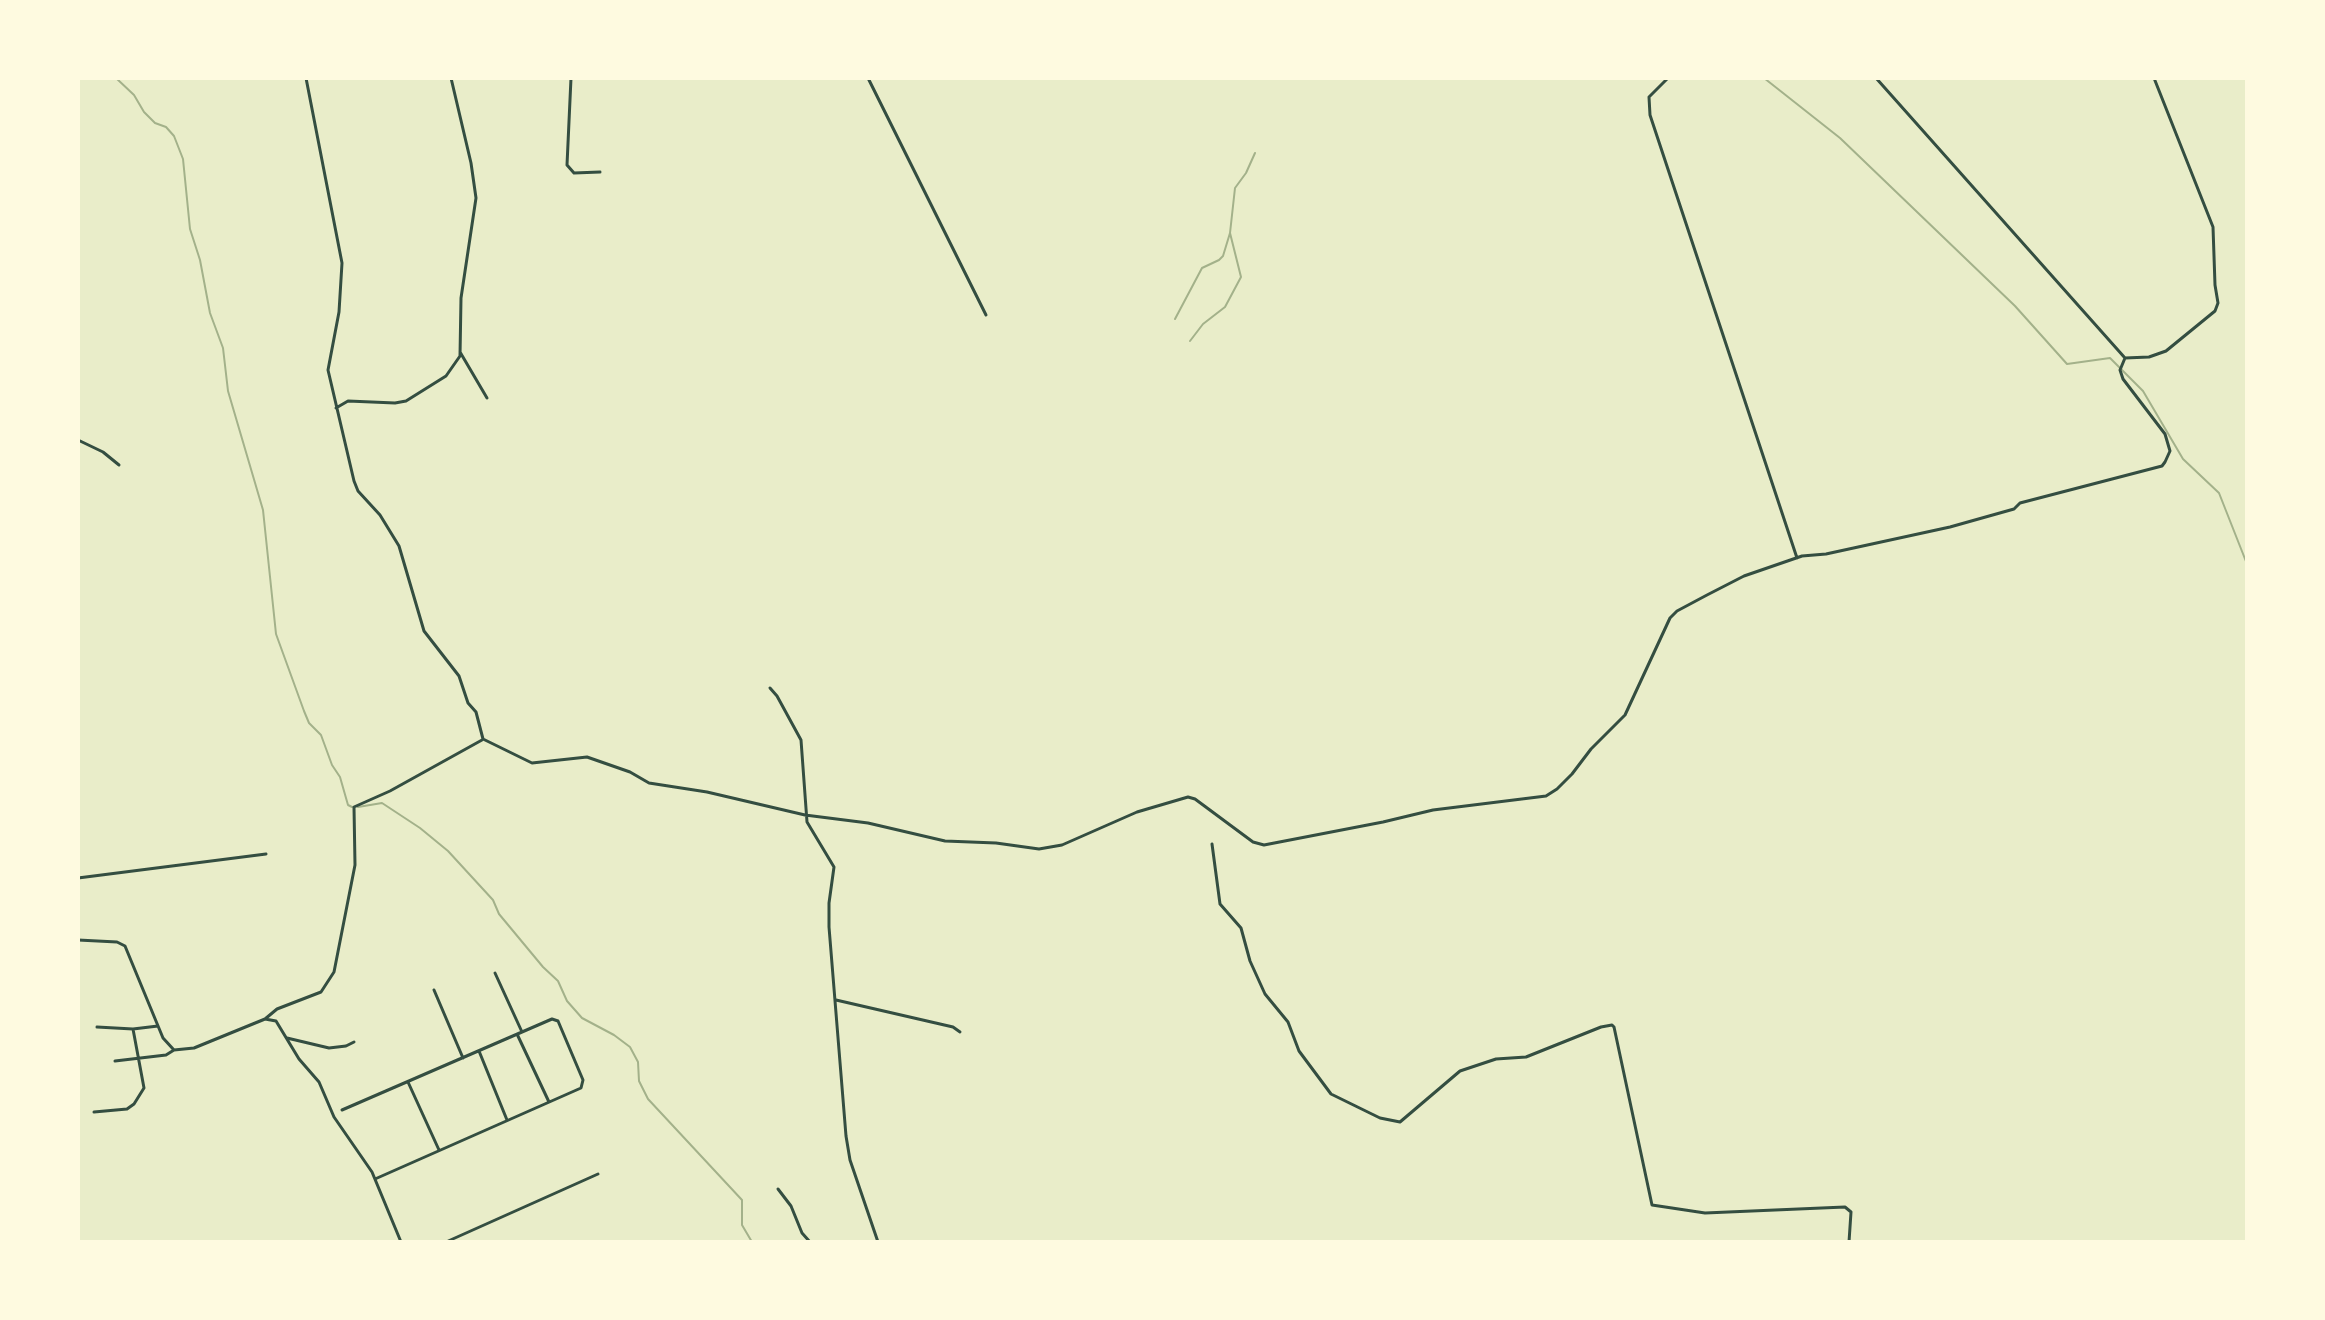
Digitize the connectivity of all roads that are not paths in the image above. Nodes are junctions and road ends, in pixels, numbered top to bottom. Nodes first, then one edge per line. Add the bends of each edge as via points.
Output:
1 (306, 78) edge
2 (451, 78) edge
3 (571, 78) edge
4 (868, 78) edge
5 (1668, 78) edge
6 (1876, 78) edge
7 (2154, 78) edge
8 (600, 172) dead end
9 (986, 315) dead end
10 (460, 352) junction
11 (2125, 358) junction
12 (487, 398) dead end
13 (336, 408) junction
14 (78, 440) edge
15 (119, 465) dead end
16 (1797, 558) junction
17 (770, 688) dead end
18 (483, 739) junction
19 (805, 815) junction
20 (1212, 844) dead end
21 (266, 854) dead end
22 (78, 878) edge
23 (78, 940) edge
24 (495, 973) dead end
25 (434, 990) dead end
26 (836, 1000) junction
27 (265, 1019) junction
28 (158, 1026) junction
29 (97, 1027) dead end
30 (133, 1029) junction
31 (960, 1032) dead end
32 (520, 1033) junction
33 (287, 1038) junction
34 (354, 1042) dead end
35 (174, 1050) junction
36 (479, 1051) junction
37 (463, 1058) junction
38 (140, 1059) junction
39 (115, 1061) dead end
40 (408, 1082) junction
41 (549, 1102) junction
42 (342, 1110) dead end
43 (94, 1112) dead end
44 (507, 1120) junction
45 (439, 1150) junction
46 (598, 1174) dead end
47 (375, 1179) junction
48 (778, 1189) dead end
49 (401, 1242) edge
50 (446, 1242) edge
51 (810, 1242) edge
52 (878, 1242) edge
53 (1849, 1242) edge

1 - 13 street via 342,263 339,318 328,366
2 - 10 street via 476,201 461,298
3 - 8 street via 567,165 574,173
4 - 9 street
5 - 16 street via 1650,96 1650,113
6 - 11 street
7 - 11 street via 2213,227 2218,305 2166,351
10 - 12 street
10 - 13 street via 446,376 406,401 348,401
11 - 16 street via 2123,379 2168,441 2169,456 2162,466 1950,527
13 - 18 street via 355,484 399,546 424,631 459,676
14 - 15 street
16 - 19 street via 1744,576 1677,611 1625,715 1544,797 1440,808 1264,845 1189,797 1043,850 950,842
17 - 19 street via 802,743
18 - 19 street via 527,761 587,757 649,783
18 - 27 street via 357,804 356,859 334,972 321,992
19 - 26 street via 834,867 829,908
20 - 53 street via 1220,904 1244,933 1263,990 1331,1094 1399,1122 1460,1071 1496,1059 1526,1057 1612,1025 1652,1205 1705,1213 1845,1207 1851,1212
21 - 22 street
23 - 28 street via 125,946
24 - 32 street
25 - 37 street
26 - 31 street
26 - 52 street via 850,1160
27 - 33 street via 274,1020
27 - 35 street via 194,1048
28 - 30 street
28 - 35 street
29 - 30 street
30 - 38 street
32 - 36 street
32 - 41 street
32 - 41 street via 556,1019 583,1080 579,1089
33 - 34 street via 329,1048
33 - 47 street
35 - 38 street
36 - 37 street
36 - 44 street
37 - 40 street
38 - 39 street
38 - 43 street via 144,1088 134,1104
40 - 42 street
40 - 45 street
41 - 44 street
44 - 45 street
45 - 47 street
46 - 50 street
47 - 49 street
48 - 51 street

